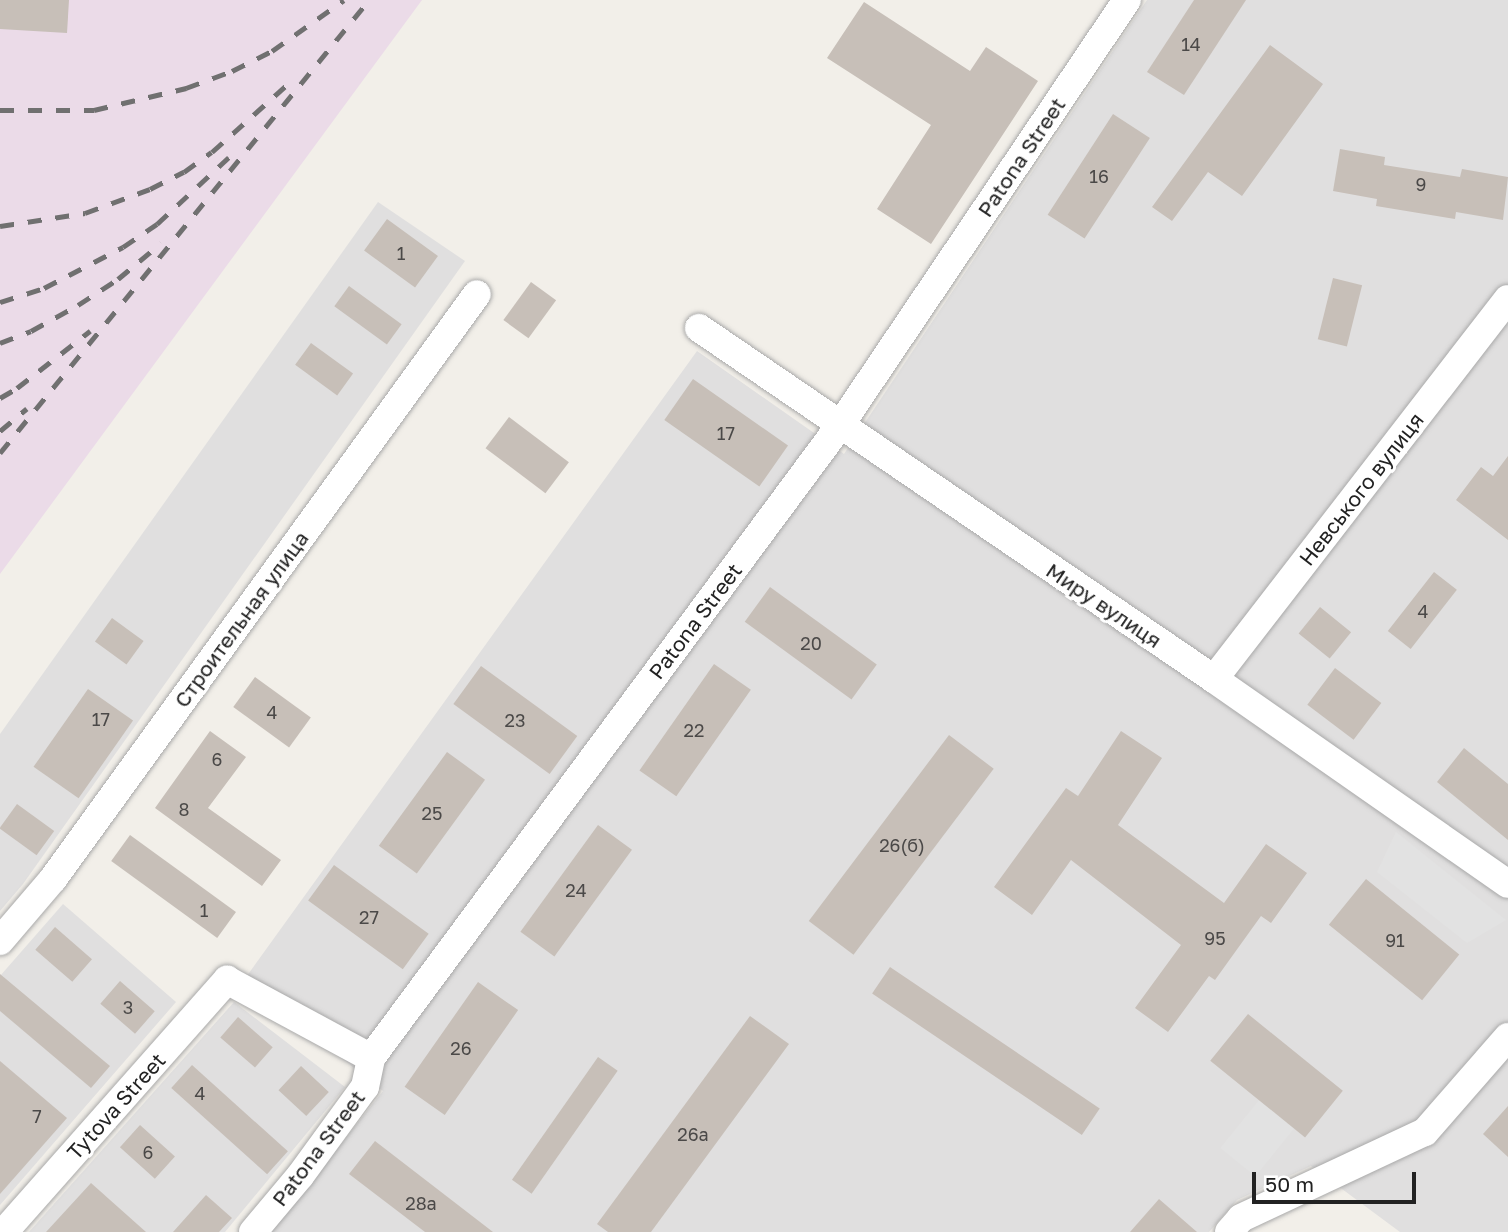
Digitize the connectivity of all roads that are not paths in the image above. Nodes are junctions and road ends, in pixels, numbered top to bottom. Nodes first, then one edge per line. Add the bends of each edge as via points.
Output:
1 (1127, 0) edge
2 (477, 294) dead end
3 (1508, 299) edge
4 (699, 328) dead end
5 (841, 424) junction
6 (1214, 679) junction
7 (1508, 884) edge
8 (0, 941) edge
9 (1508, 1037) edge
10 (371, 1058) junction
11 (1235, 1225) edge
12 (4, 1232) edge
13 (253, 1232) edge

1 - 5 street, Patona Street
2 - 8 street, Строительная улица via 54,879
3 - 6 street, Невського вулиця
4 - 5 street, Миру вулиця
5 - 6 street, Миру вулиця
5 - 10 street, Patona Street
6 - 7 street, Миру вулиця
9 - 11 street via 1425,1132
10 - 12 street, Tytova Street via 227,980
10 - 13 street, Patona Street via 365,1087

